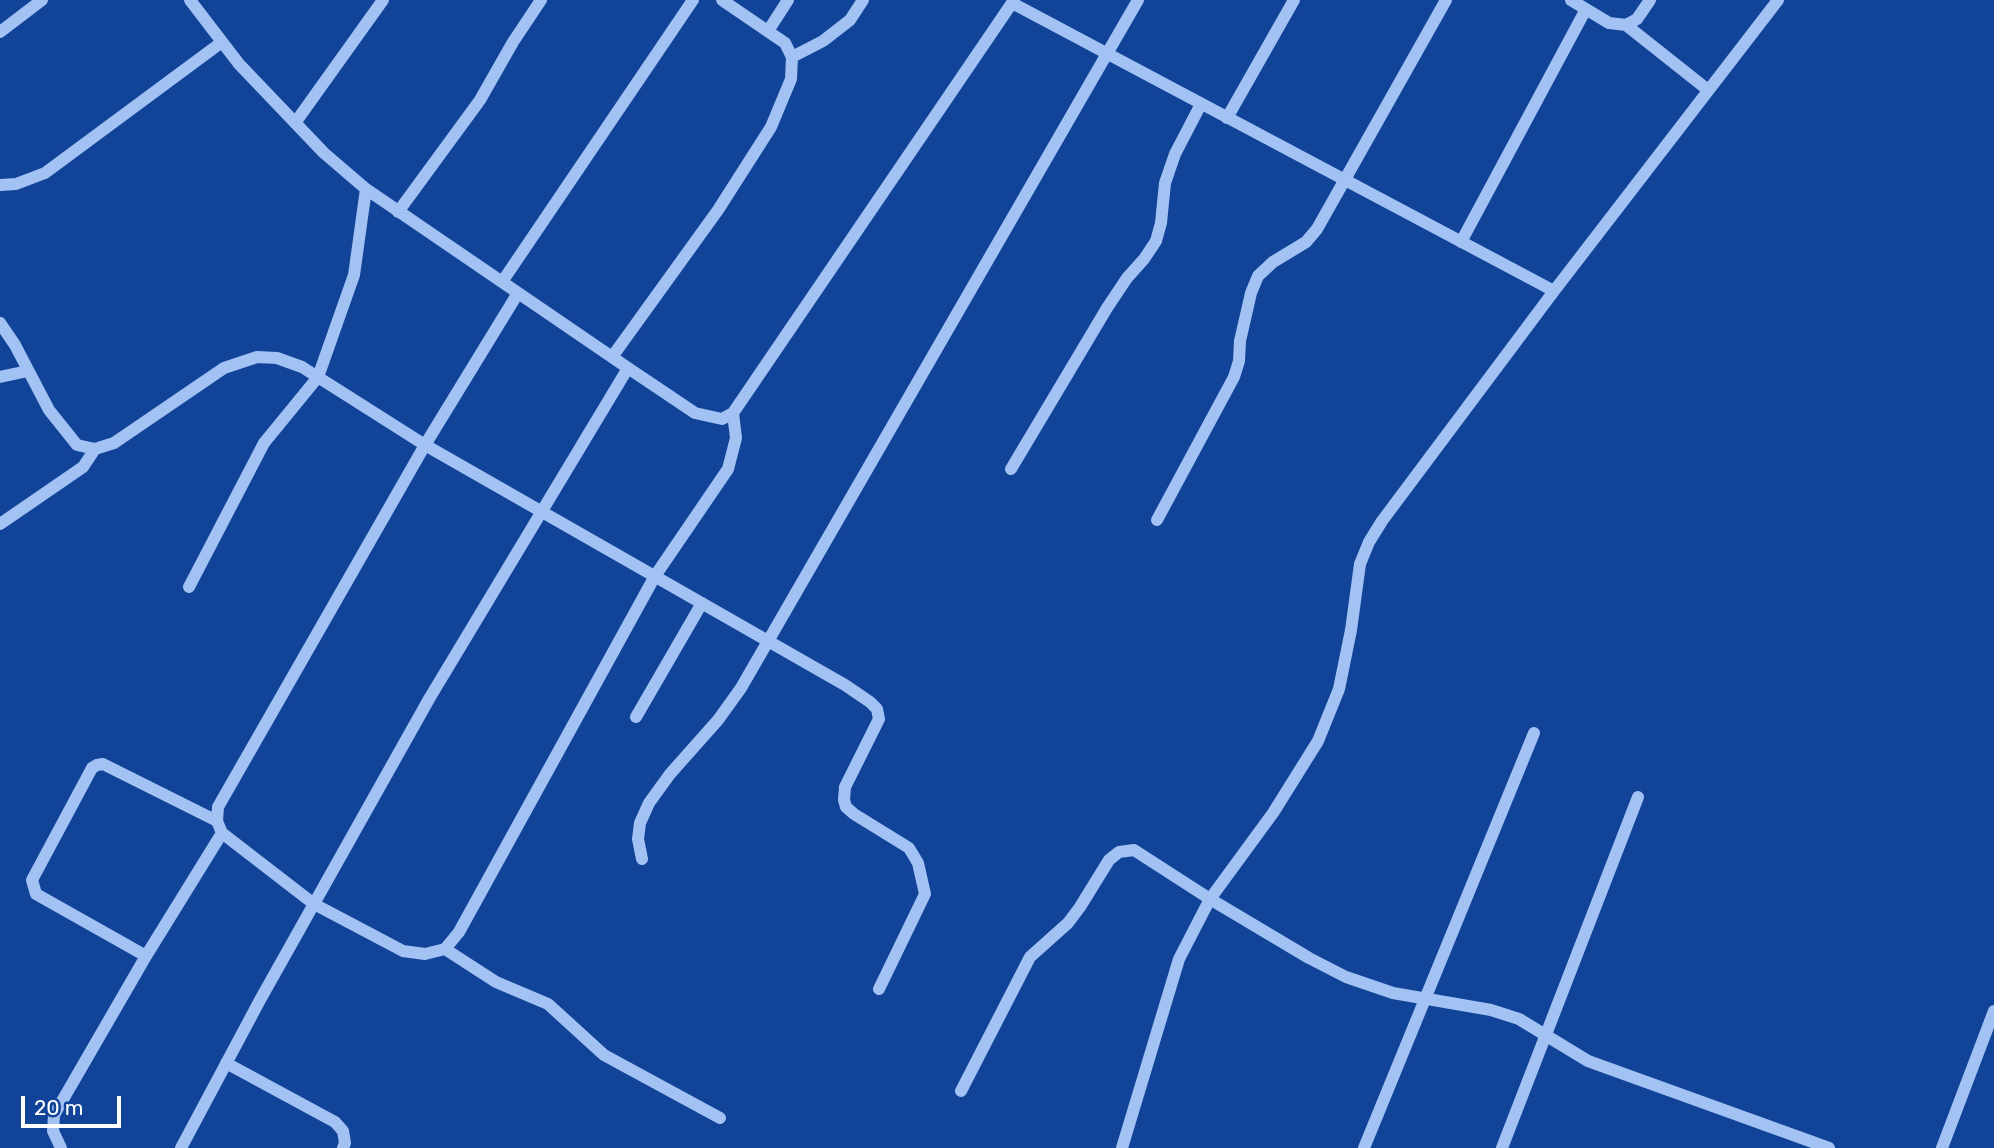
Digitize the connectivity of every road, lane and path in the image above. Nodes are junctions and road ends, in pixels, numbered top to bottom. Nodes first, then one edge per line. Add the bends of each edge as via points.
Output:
1 (43, 0) edge
2 (190, 0) edge
3 (383, 0) edge
4 (541, 0) edge
5 (693, 0) edge
6 (722, 0) edge
7 (788, 0) edge
8 (863, 0) edge
9 (1138, 0) edge
10 (1294, 0) edge
11 (1447, 0) edge
12 (1571, 0) edge
13 (1650, 0) edge
14 (1778, 0) edge
15 (1013, 2) edge
16 (1586, 9) junction
17 (1626, 24) junction
18 (768, 31) junction
19 (0, 32) edge
20 (222, 41) junction
21 (1107, 54) junction
22 (792, 57) junction
23 (1707, 90) junction
24 (1201, 104) junction
25 (1227, 118) junction
26 (295, 123) junction
27 (1345, 180) junction
28 (0, 185) edge
29 (366, 189) junction
30 (398, 212) junction
31 (1461, 242) junction
32 (502, 282) junction
33 (1554, 291) junction
34 (519, 293) junction
35 (0, 323) edge
36 (612, 357) junction
37 (628, 368) junction
38 (28, 372) junction
39 (0, 377) edge
40 (318, 377) junction
41 (733, 413) junction
42 (425, 445) junction
43 (95, 449) junction
44 (1011, 469) dead end
45 (542, 510) junction
46 (1157, 520) dead end
47 (0, 524) edge
48 (655, 576) junction
49 (189, 587) dead end
50 (702, 603) junction
51 (769, 643) junction
52 (636, 717) dead end
53 (1534, 733) dead end
54 (1638, 797) dead end
55 (219, 827) junction
56 (642, 859) dead end
57 (1210, 899) junction
58 (314, 904) junction
59 (445, 950) junction
60 (146, 956) junction
61 (879, 989) dead end
62 (1427, 998) junction
63 (1994, 1011) edge
64 (1545, 1036) junction
65 (226, 1063) junction
66 (961, 1091) dead end
67 (720, 1118) dead end
68 (61, 1148) edge
69 (181, 1148) edge
70 (342, 1148) edge
71 (1122, 1148) edge
72 (1364, 1148) edge
73 (1502, 1148) edge
74 (1829, 1148) edge
75 (1942, 1148) edge

1 - 19 street
2 - 20 street
3 - 26 street
4 - 30 street via 480,100
5 - 32 street
6 - 18 street
7 - 18 street
8 - 22 street via 850,20
9 - 21 street
10 - 25 street
11 - 27 street
12 - 16 street
13 - 17 street via 1637,19
14 - 23 street
15 - 21 street
15 - 41 street
16 - 17 street via 1609,23
16 - 31 street
17 - 23 street
18 - 22 street via 785,43
20 - 26 street
20 - 28 street via 45,173
21 - 24 street
21 - 51 street
22 - 36 street via 791,79 771,127 718,210
23 - 33 street
24 - 25 street
24 - 44 street via 1174,154 1156,241 1107,308
25 - 27 street
26 - 29 street
27 - 31 street
27 - 46 street via 1306,242 1258,276 1234,377
29 - 30 street
29 - 40 street via 355,275
30 - 32 street
31 - 33 street
32 - 34 street
33 - 57 street via 1369,542 1360,564 1339,689 1318,741
34 - 36 street
34 - 42 street
35 - 38 street
36 - 37 street
37 - 41 street via 695,413 722,419
37 - 45 street
38 - 39 street
38 - 43 street via 49,410 77,444
40 - 42 street
40 - 43 street via 277,358 257,356 224,368 114,443
40 - 49 street via 264,443
41 - 48 street via 736,438 728,469
42 - 45 street
42 - 55 street via 218,807
43 - 47 street via 83,467
45 - 48 street
45 - 58 street
48 - 50 street
48 - 59 street
50 - 51 street
50 - 52 street
51 - 56 street via 718,720 649,803 638,839
51 - 61 street via 845,685 877,709 879,719 845,788 844,800 854,814 909,848 924,880 925,894
53 - 62 street
54 - 64 street
55 - 58 street
55 - 60 street
55 - 60 street via 103,764 92,768 32,880 36,894
57 - 62 street via 1346,976 1393,993
57 - 66 street via 1134,850 1119,852 1108,860 1068,923 1030,957
57 - 71 street via 1179,959
58 - 59 street via 403,951 425,954
58 - 65 street
59 - 67 street via 496,982 548,1004 604,1055
60 - 68 street via 54,1115 53,1131
62 - 64 street via 1519,1019
62 - 72 street
63 - 75 street
64 - 73 street
64 - 74 street via 1588,1061
65 - 69 street
65 - 70 street via 335,1122 343,1131

